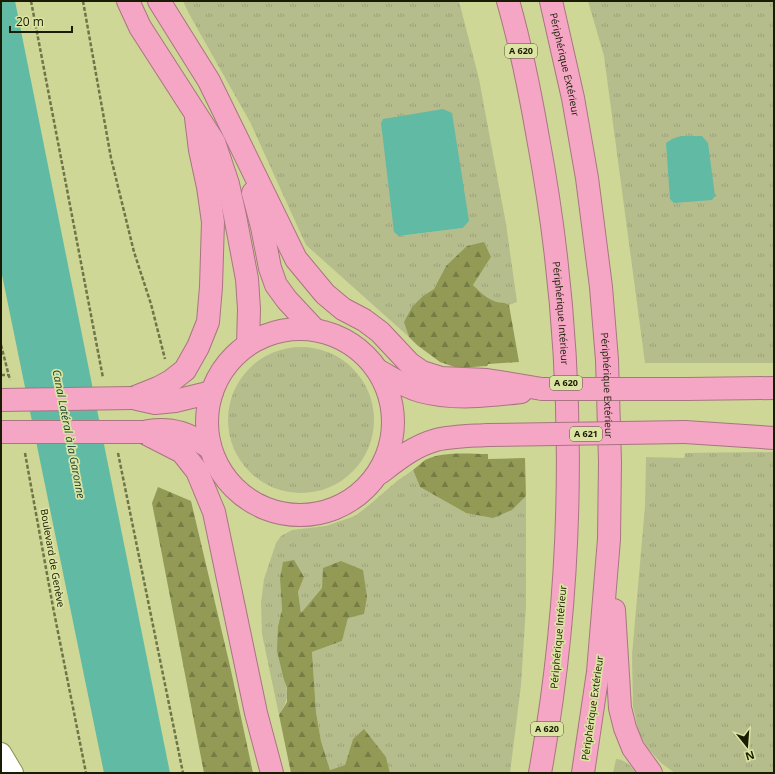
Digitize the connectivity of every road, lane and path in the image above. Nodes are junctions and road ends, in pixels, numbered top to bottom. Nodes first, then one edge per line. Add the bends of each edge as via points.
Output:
1 (83, 1) edge
2 (128, 1) edge
3 (159, 1) edge
4 (508, 7) edge
5 (554, 8) edge
6 (195, 112) junction
7 (238, 141) junction
8 (314, 329) junction
9 (248, 344) junction
10 (1, 345) edge
11 (165, 360) dead end
12 (379, 370) junction
13 (1, 375) edge
14 (8, 375) junction
15 (488, 388) junction
16 (774, 388) edge
17 (6, 391) edge
18 (212, 392) junction
19 (133, 398) junction
20 (774, 429) edge
21 (1, 432) edge
22 (143, 432) junction
23 (690, 433) junction
24 (774, 438) edge
25 (210, 448) junction
26 (25, 451) dead end
27 (379, 473) junction
28 (609, 539) junction
29 (1, 753) edge
30 (13, 773) edge
31 (86, 773) edge
32 (272, 773) edge
33 (540, 773) edge
34 (583, 773) edge
35 (651, 773) edge

1 - 11 path via 111,158 134,252
2 - 6 highway via 140,27
3 - 7 highway via 209,81
4 - 33 highway, Périphérique Intérieur / A 620 via 528,85 544,166 563,327 567,408 568,488 564,572 554,684
5 - 28 highway, Périphérique Extérieur via 587,178 601,287 607,360
6 - 9 highway via 214,142 228,184 247,279
6 - 19 highway via 213,222 208,322 185,370 171,381
7 - 8 highway via 276,285
7 - 15 highway via 296,259 325,294 380,332 422,372
8 - 9 highway via 291,328 269,334
8 - 12 highway via 333,334 351,343
9 - 18 highway via 220,373
10 - 14 path
12 - 15 highway via 404,385 437,395 460,396
12 - 27 highway via 389,390 394,411 394,433 389,454
13 - 14 path
14 - 17 path
15 - 16 highway, bridge
17 - 19 highway, bridge
18 - 19 highway via 176,401 155,403
18 - 25 highway via 207,410
20 - 23 highway, A 621
21 - 22 highway, bridge
22 - 25 highway via 161,429 183,433
22 - 32 highway via 182,452 197,471 214,512 256,713
23 - 24 highway
23 - 27 highway, A 621, bridge via 488,435 450,438 421,445
25 - 27 highway via 221,472 238,492 261,507 286,514 313,514 339,507 361,493
26 - 31 path, Boulevard de Genève
28 - 34 highway, Périphérique Extérieur via 598,672
28 - 35 highway via 620,708 633,748
29 - 30 lane

